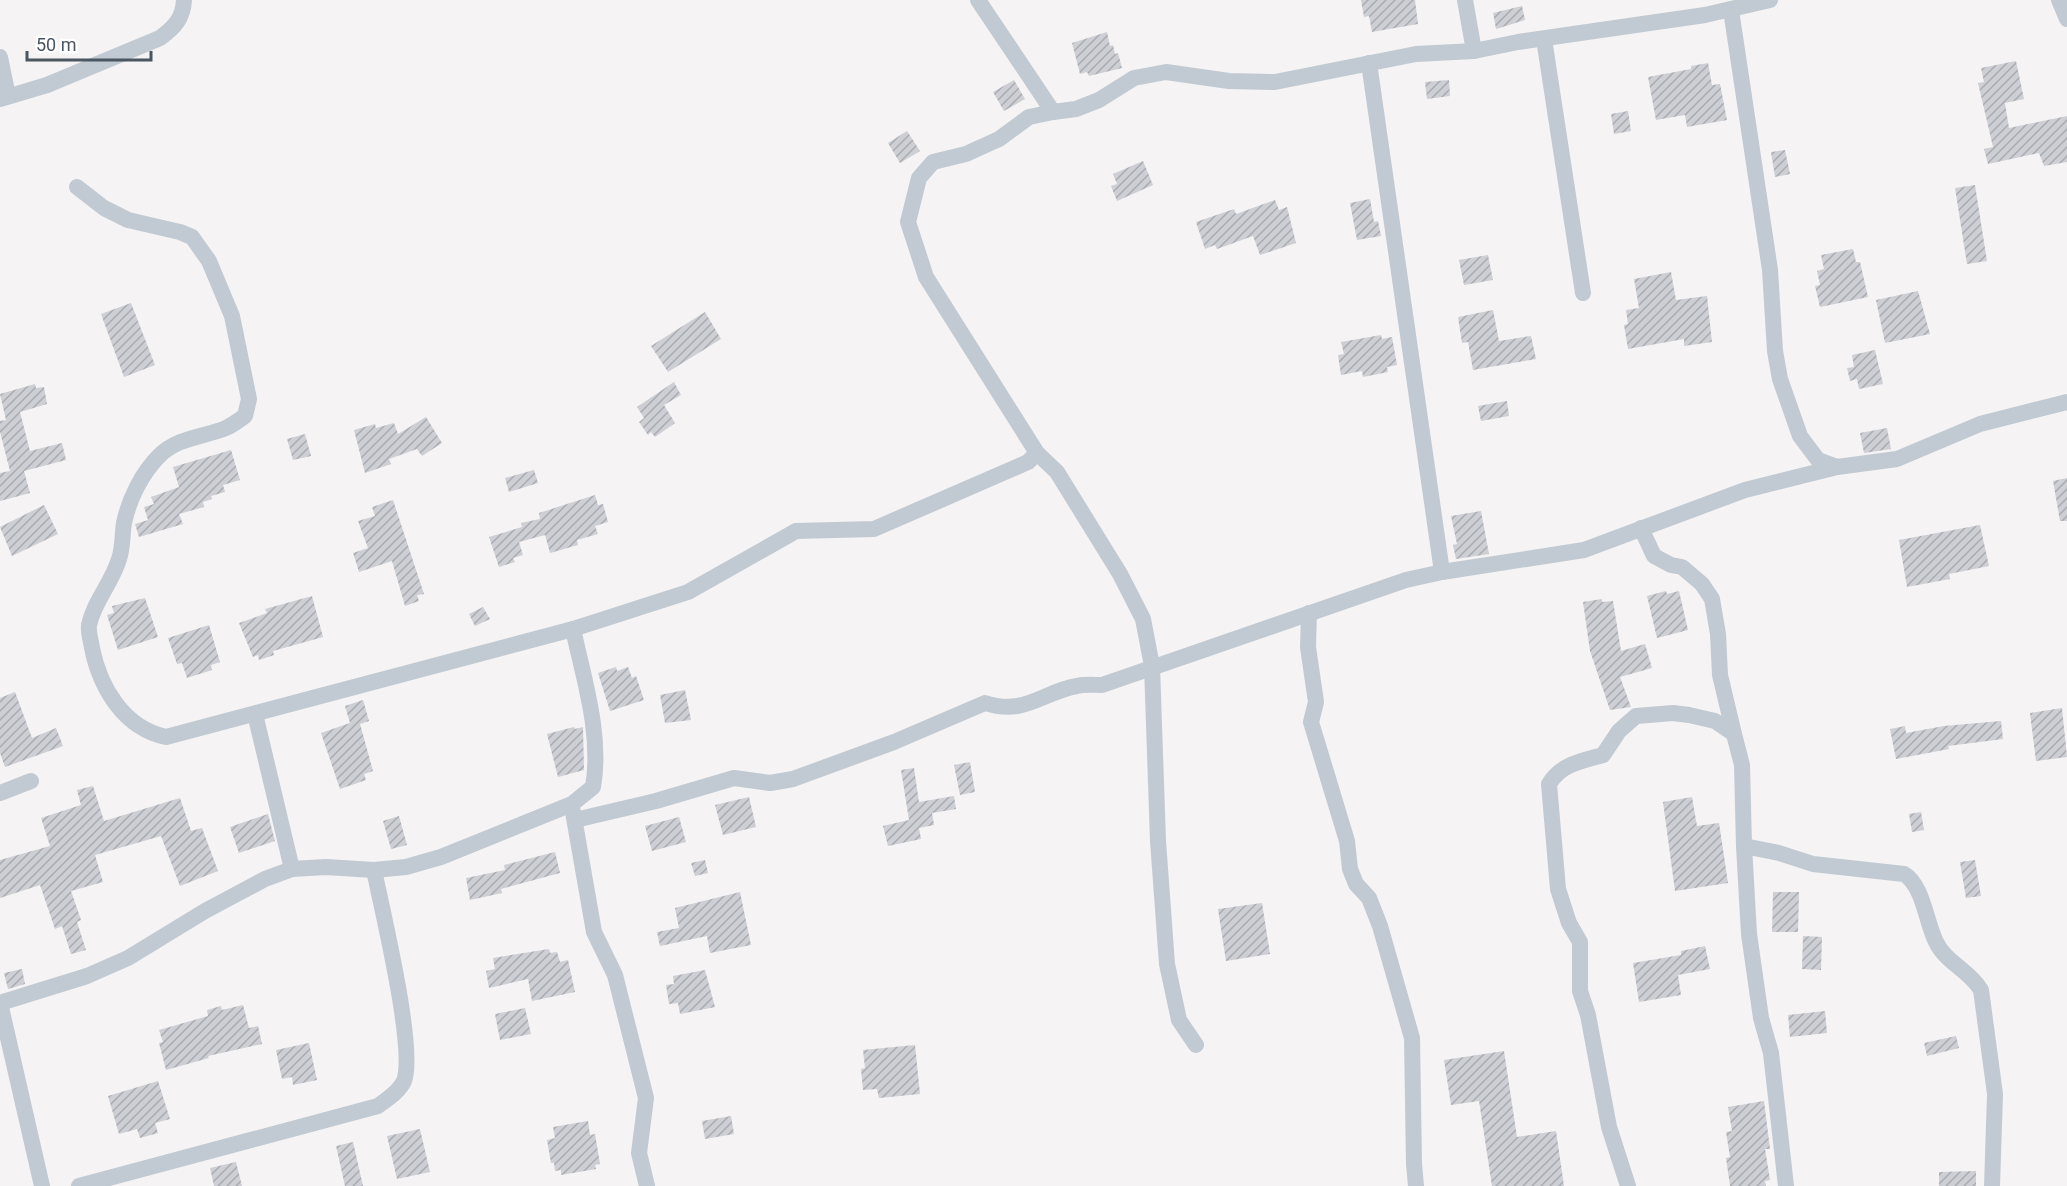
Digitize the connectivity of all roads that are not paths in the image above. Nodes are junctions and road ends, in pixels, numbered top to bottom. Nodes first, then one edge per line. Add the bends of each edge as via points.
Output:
1 (184, 0) edge
2 (978, 0) edge
3 (1465, 0) edge
4 (1770, 0) edge
5 (2059, 0) edge
6 (1731, 10) junction
7 (2067, 19) edge
8 (1544, 39) junction
9 (1474, 51) junction
10 (0, 57) edge
11 (1369, 63) junction
12 (4, 98) edge
13 (1053, 112) junction
14 (77, 187) dead end
15 (1583, 293) dead end
16 (2067, 402) edge
17 (1037, 453) junction
18 (1837, 466) junction
19 (1641, 528) junction
20 (1442, 572) junction
21 (1309, 613) junction
22 (573, 629) junction
23 (1152, 666) junction
24 (255, 714) junction
25 (1734, 734) junction
26 (31, 781) dead end
27 (0, 793) edge
28 (574, 812) junction
29 (1744, 846) junction
30 (292, 869) junction
31 (374, 870) junction
32 (0, 1003) edge
33 (1196, 1045) dead end
34 (42, 1186) edge
35 (79, 1186) edge
36 (647, 1186) edge
37 (1416, 1186) edge
38 (1628, 1186) edge
39 (1786, 1186) edge
40 (1992, 1186) edge

1 - 12 street via 183,14 174,28 160,38 47,85
2 - 13 street
3 - 9 street
4 - 6 street
5 - 7 street
6 - 8 street
6 - 18 street via 1770,270 1780,379 1800,436 1818,460
8 - 9 street
8 - 15 street
9 - 11 street via 1416,54
10 - 12 street
11 - 13 street via 1260,83 1166,72 1134,78 1099,100
11 - 20 street
13 - 17 street via 1029,117 999,139 966,154 933,162 919,178 908,222 926,277
14 - 24 street via 128,220 192,237 208,261 232,316 249,399 245,416 227,428 190,437 161,454 139,482 124,522 121,556 114,577 94,609 89,628 95,663 106,692 149,733 166,737
16 - 18 street via 1980,424 1897,459
17 - 22 street via 1028,462 874,529 796,531 688,592
17 - 23 street via 1057,472 1120,574 1143,619
18 - 19 street via 1746,490
19 - 20 street via 1584,550
19 - 25 street via 1654,556 1682,567 1712,599 1720,675
20 - 21 street
21 - 23 street via 1171,663
21 - 37 street via 1308,647 1316,702 1311,722 1347,842 1350,869 1356,884 1369,898 1380,926 1412,1038
22 - 24 street
22 - 28 street via 598,762 593,787
23 - 28 street via 1102,685 1076,686 1024,706 985,703 793,779 770,783 734,778 656,801
23 - 33 street via 1167,964 1179,1020
24 - 30 street
25 - 29 street via 1742,765
25 - 38 street via 1715,721 1689,715 1636,716 1603,755 1573,763 1556,773 1549,784 1558,890 1580,942 1580,991 1609,1127
26 - 27 street
28 - 31 street via 441,857 406,867
28 - 36 street via 594,933 615,975 646,1098 639,1153
29 - 39 street via 1749,934 1761,1018 1771,1053
29 - 40 street via 1813,864 1912,878 1936,942 1981,990 1995,1094
30 - 31 street
30 - 32 street via 215,906 128,958 87,976
31 - 35 street via 406,1041 404,1081 395,1094 378,1106
32 - 34 street

